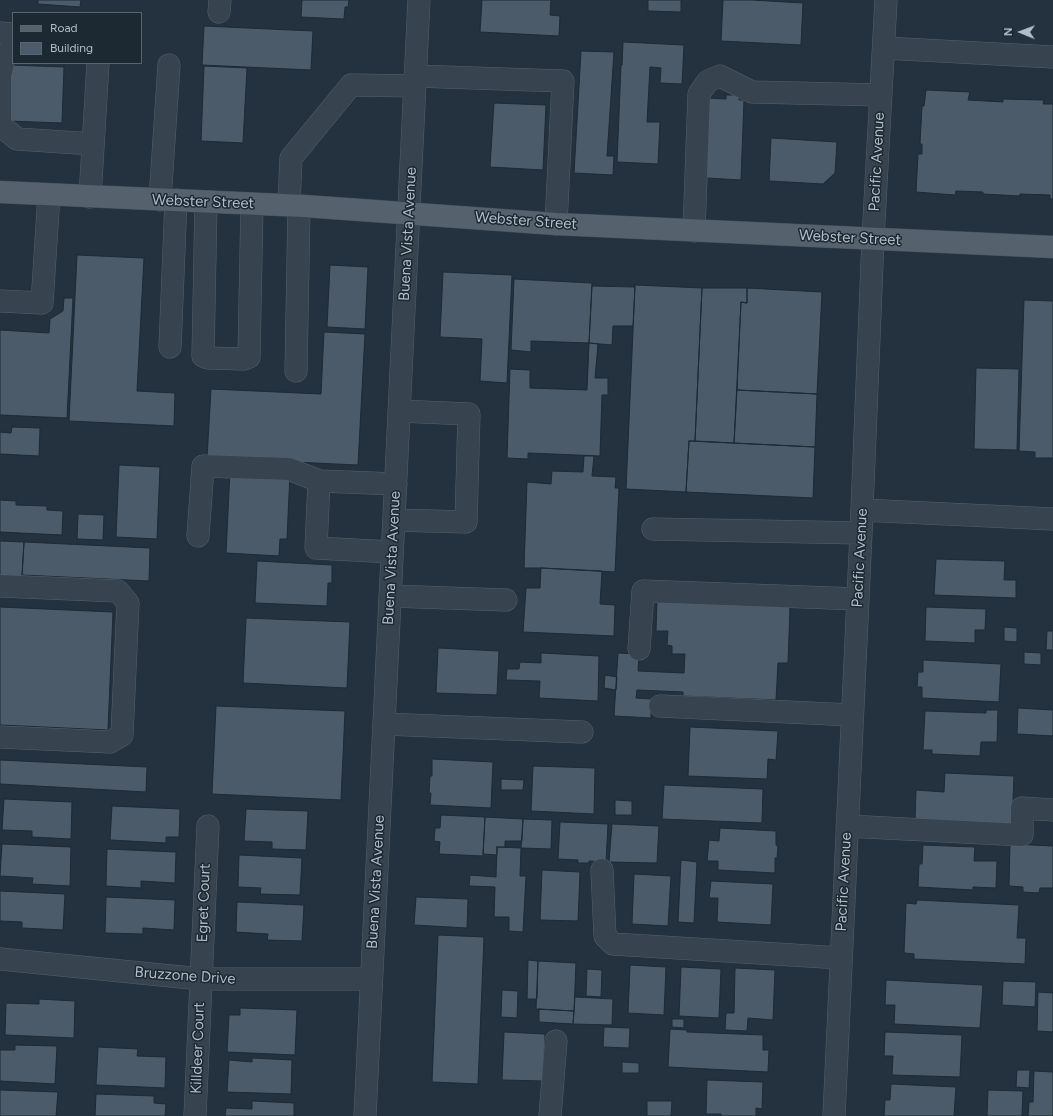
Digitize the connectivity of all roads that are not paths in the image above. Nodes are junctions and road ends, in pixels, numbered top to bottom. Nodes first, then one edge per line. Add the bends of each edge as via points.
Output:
1 (419, 0) edge
2 (886, 0) edge
3 (0, 33) edge
4 (12, 34) edge
5 (884, 48) junction
6 (12, 49) edge
7 (1053, 57) edge
8 (169, 65) dead end
9 (93, 68) edge
10 (415, 81) junction
11 (881, 95) junction
12 (93, 144) junction
13 (0, 192) edge
14 (50, 195) junction
15 (90, 197) junction
16 (168, 200) junction
17 (206, 202) junction
18 (252, 204) junction
19 (294, 206) junction
20 (409, 213) junction
21 (556, 224) junction
22 (694, 231) junction
23 (873, 239) junction
24 (1053, 247) edge
25 (0, 302) edge
26 (170, 347) dead end
27 (296, 371) dead end
28 (399, 410) junction
29 (319, 481) junction
30 (396, 484) junction
31 (862, 510) junction
32 (1053, 519) edge
33 (394, 520) junction
34 (653, 529) dead end
35 (861, 533) junction
36 (198, 536) dead end
37 (392, 552) junction
38 (0, 586) edge
39 (390, 596) junction
40 (858, 599) junction
41 (506, 600) dead end
42 (639, 649) dead end
43 (660, 706) dead end
44 (852, 715) junction
45 (384, 724) junction
46 (582, 732) dead end
47 (0, 737) edge
48 (1053, 810) edge
49 (208, 826) dead end
50 (847, 826) junction
51 (602, 870) dead end
52 (841, 958) junction
53 (0, 959) edge
54 (201, 979) junction
55 (371, 979) junction
56 (556, 1041) dead end
57 (195, 1116) edge
58 (365, 1116) edge
59 (550, 1116) edge
60 (834, 1116) edge

1 - 10 street, Buena Vista Avenue
2 - 5 street, Pacific Avenue
3 - 4 street
5 - 7 street
5 - 11 street, Pacific Avenue
6 - 12 street via 5,55 0,76 0,125 17,139
8 - 16 street
9 - 12 street
10 - 19 street via 351,85 291,158
10 - 20 street, Buena Vista Avenue
10 - 21 street via 562,82
11 - 22 street via 752,92 720,76 708,81 699,94
11 - 23 street, Pacific Avenue
12 - 15 street
13 - 14 main road, Webster Street
14 - 15 main road, Webster Street
14 - 25 street via 42,303
15 - 16 main road, Webster Street
16 - 17 main road, Webster Street
16 - 26 street
17 - 18 main road, Webster Street
17 - 18 street via 203,356 208,358 249,357
18 - 19 main road, Webster Street
19 - 20 main road, Webster Street
19 - 27 street
20 - 21 main road, Webster Street
20 - 28 street, Buena Vista Avenue
21 - 22 main road, Webster Street
22 - 23 main road, Webster Street
23 - 24 main road, Webster Street
23 - 31 street, Pacific Avenue
28 - 30 street, Buena Vista Avenue
28 - 33 street via 469,414 466,522
29 - 30 street
29 - 36 street via 289,469 202,466
29 - 37 street via 316,548
30 - 33 street, Buena Vista Avenue
31 - 32 street
31 - 35 street, Pacific Avenue
33 - 37 street, Buena Vista Avenue
34 - 35 street
35 - 40 street, Pacific Avenue
37 - 39 street, Buena Vista Avenue
38 - 47 street via 118,591 128,603 122,735 110,742
39 - 41 street
39 - 45 street, Buena Vista Avenue
40 - 42 street via 643,591
40 - 44 street, Pacific Avenue
43 - 44 street
44 - 50 street, Pacific Avenue
45 - 46 street
45 - 55 street, Buena Vista Avenue
48 - 50 street via 1022,808 1022,835
49 - 54 street, Egret Court
50 - 52 street, Pacific Avenue
51 - 52 street via 605,936 613,944
52 - 60 street, Pacific Avenue
53 - 54 street, Bruzzone Drive
54 - 55 street, Bruzzone Drive
54 - 57 street, Killdeer Court
55 - 58 street, Buena Vista Avenue
56 - 59 street

